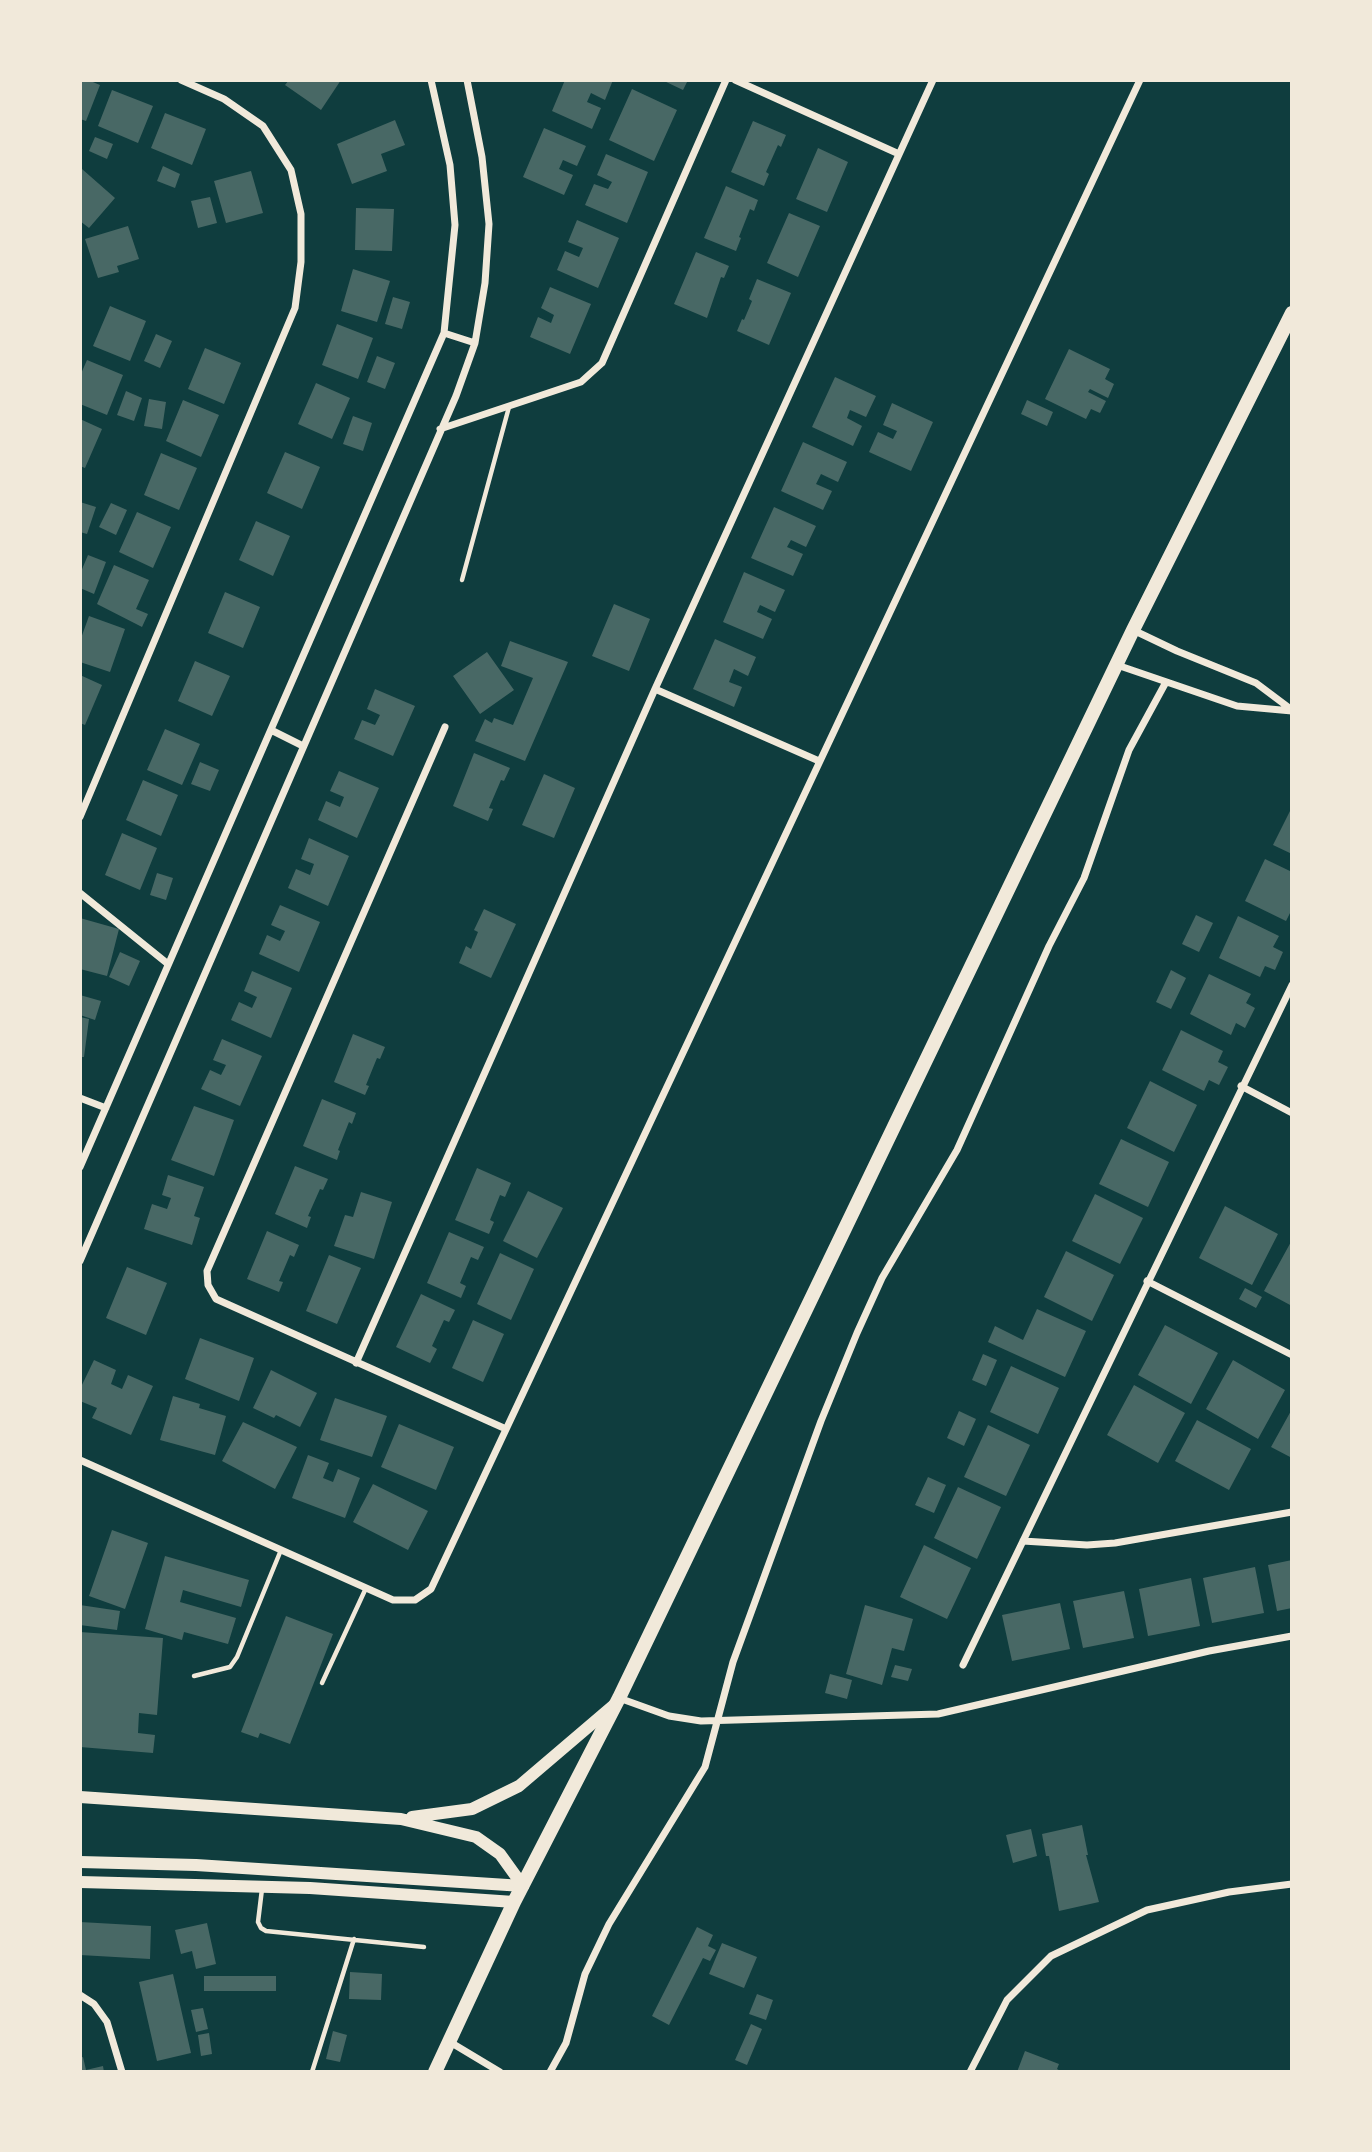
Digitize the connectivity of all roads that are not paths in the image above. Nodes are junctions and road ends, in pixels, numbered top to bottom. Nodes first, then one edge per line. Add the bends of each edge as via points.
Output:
1 (181, 80) edge
2 (431, 80) edge
3 (467, 80) edge
4 (726, 80) edge
5 (735, 80) edge
6 (933, 80) edge
7 (1140, 80) edge
8 (899, 154) junction
9 (1292, 313) edge
10 (444, 333) junction
11 (475, 343) junction
12 (509, 407) junction
13 (440, 429) junction
14 (462, 580) dead end
15 (1133, 629) junction
16 (1116, 665) junction
17 (1166, 682) junction
18 (655, 689) junction
19 (1292, 711) edge
20 (445, 727) dead end
21 (271, 730) junction
22 (303, 746) junction
23 (819, 761) junction
24 (80, 817) edge
25 (80, 893) edge
26 (168, 964) junction
27 (1292, 985) edge
28 (1241, 1087) junction
29 (80, 1098) edge
30 (106, 1108) junction
31 (1292, 1113) edge
32 (80, 1167) edge
33 (80, 1261) edge
34 (1147, 1281) junction
35 (1292, 1355) edge
36 (356, 1363) junction
37 (506, 1429) junction
38 (80, 1460) edge
39 (1292, 1512) edge
40 (1023, 1541) junction
41 (281, 1550) junction
42 (366, 1588) junction
43 (1292, 1636) edge
44 (963, 1665) dead end
45 (194, 1676) dead end
46 (322, 1683) dead end
47 (618, 1701) junction
48 (716, 1720) junction
49 (80, 1797) edge
50 (401, 1819) junction
51 (80, 1862) edge
52 (80, 1882) edge
53 (1292, 1884) edge
54 (523, 1886) junction
55 (262, 1888) junction
56 (514, 1902) junction
57 (354, 1939) junction
58 (424, 1947) dead end
59 (80, 1995) edge
60 (450, 2042) junction
61 (122, 2071) edge
62 (312, 2071) edge
63 (435, 2071) edge
64 (500, 2071) edge
65 (550, 2071) edge
66 (970, 2071) edge

1 - 24 street via 224,99 263,126 291,170 301,214 297,296
2 - 10 street via 450,165 455,225
3 - 11 street via 489,224
4 - 12 street via 602,363 581,382
5 - 8 street
6 - 8 street
7 - 23 street
8 - 18 street
9 - 15 main road
10 - 11 street
10 - 21 street
11 - 13 street
12 - 13 street
12 - 14 lane
13 - 22 street
15 - 16 main road
15 - 19 street via 1256,683
16 - 17 street
16 - 47 main road
17 - 19 street via 1237,706
17 - 48 street via 1129,750 1084,878 957,1150 882,1278 857,1333 775,1545
18 - 23 street
18 - 36 street
20 - 36 street via 207,1271 216,1299
21 - 22 street
21 - 26 street
22 - 33 street
23 - 37 street
25 - 26 street
26 - 30 street
27 - 28 street
28 - 31 street
28 - 34 street
29 - 30 street
30 - 32 street
34 - 35 street
34 - 40 street
36 - 37 street
37 - 42 street via 431,1589 415,1600 393,1600
38 - 41 street
39 - 40 street via 1115,1543
40 - 44 street
41 - 42 street
41 - 45 lane via 237,1657 230,1667
42 - 46 lane
43 - 48 street via 939,1714
47 - 48 street via 669,1716
47 - 50 street via 519,1786 472,1809
47 - 54 main road
48 - 65 street via 705,1767 609,1924 585,1974 566,2043
49 - 50 street
50 - 54 street via 476,1837 500,1854
51 - 54 street
52 - 55 street
53 - 66 street via 1147,1910 1051,1956 1007,2000
54 - 56 main road
55 - 56 street
55 - 57 lane via 258,1922 266,1931
56 - 60 main road
57 - 58 lane
57 - 62 lane
59 - 61 street via 94,2004 107,2022
60 - 63 main road
60 - 64 street

